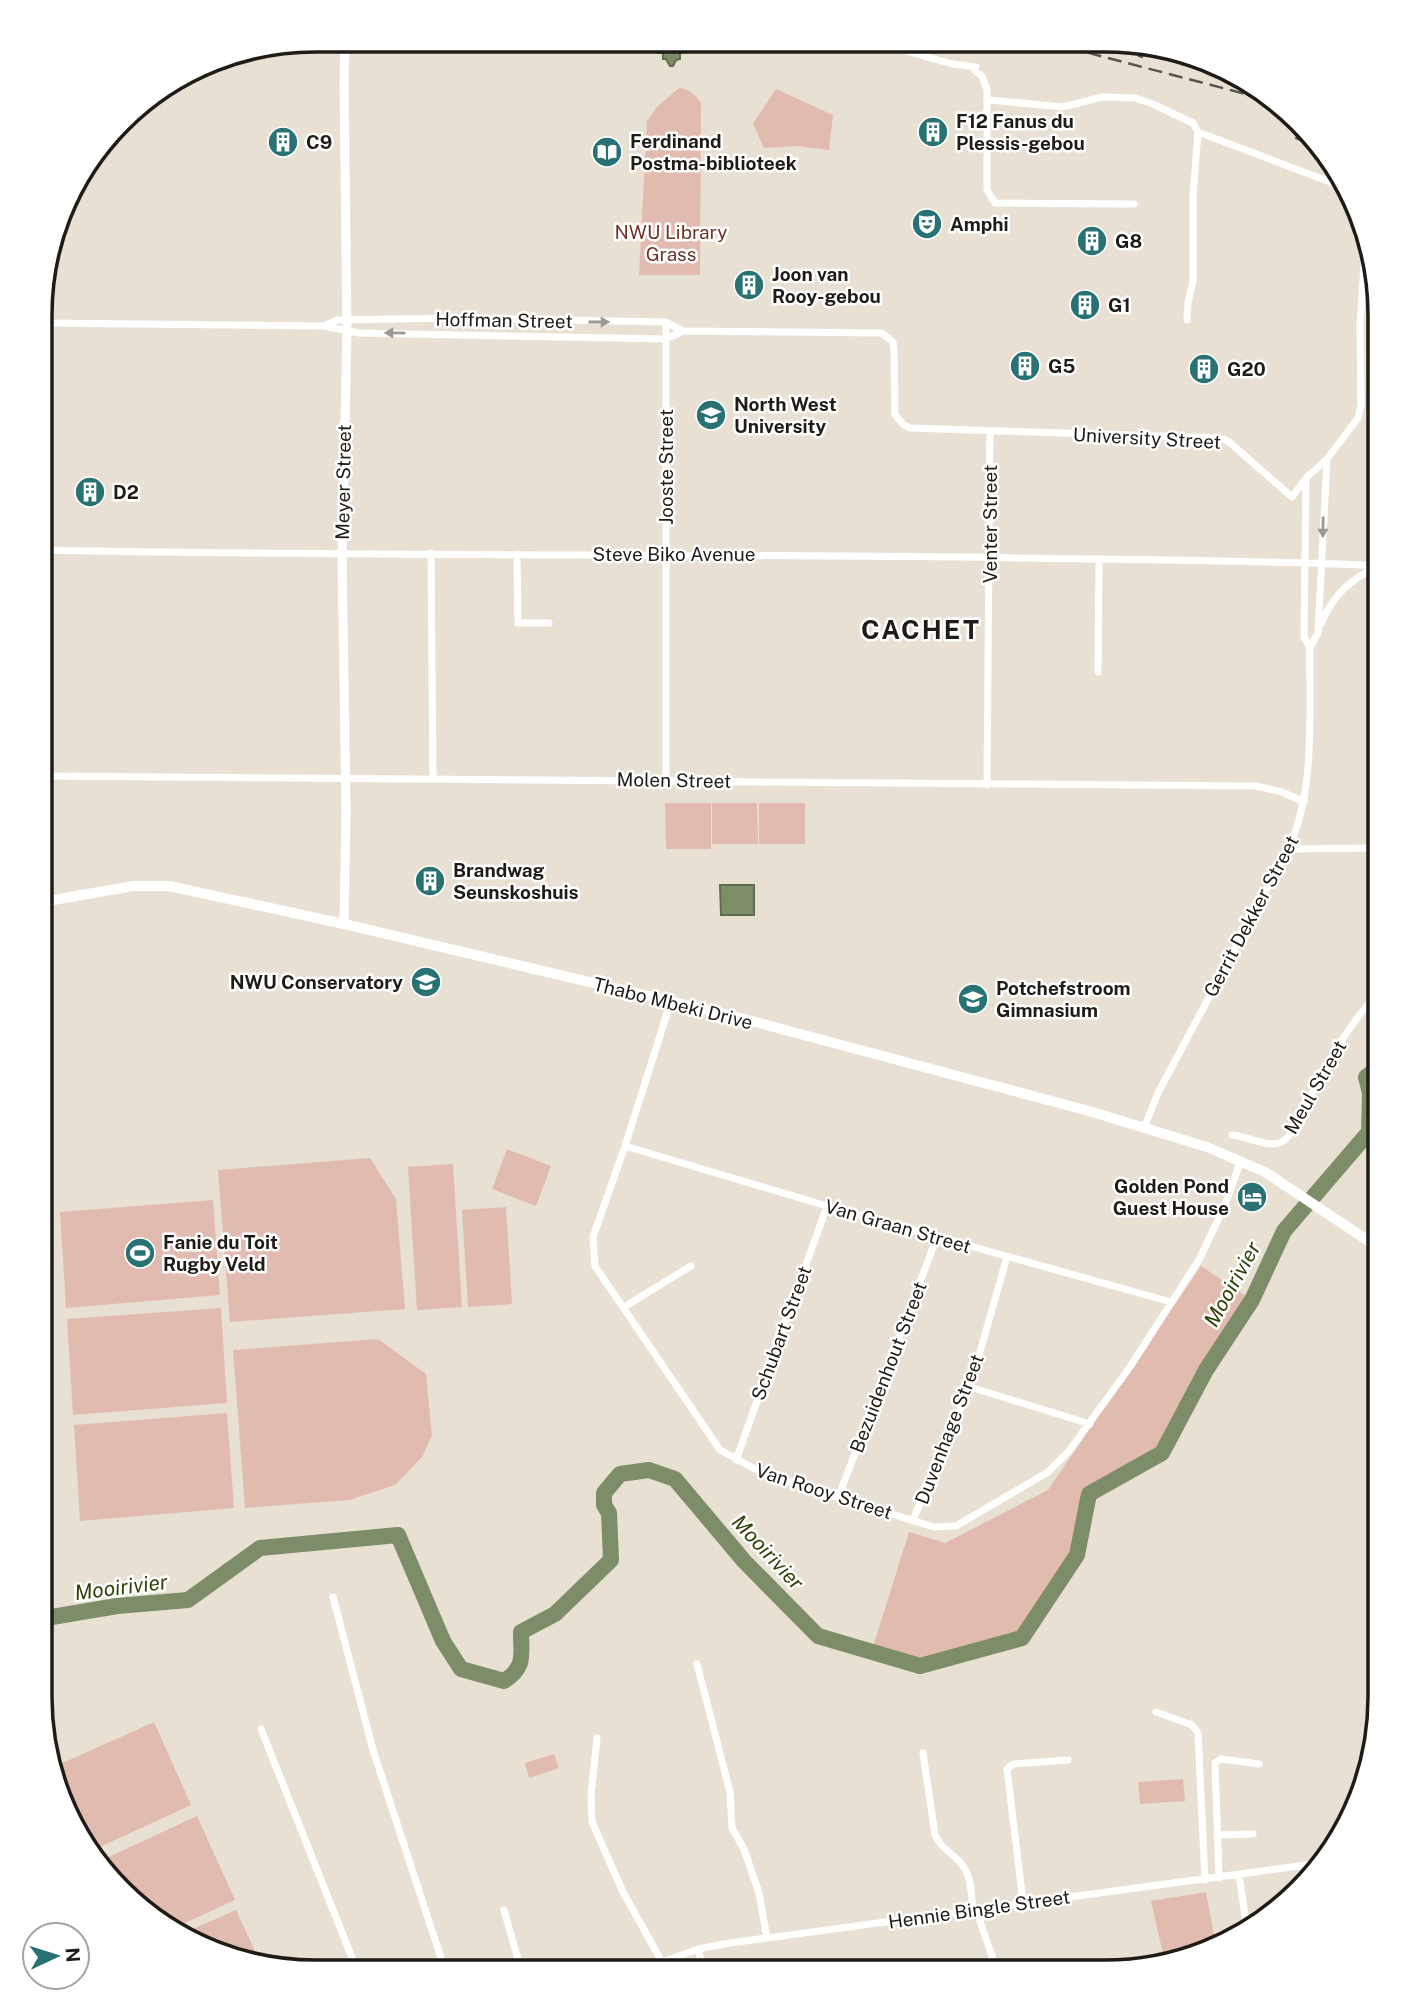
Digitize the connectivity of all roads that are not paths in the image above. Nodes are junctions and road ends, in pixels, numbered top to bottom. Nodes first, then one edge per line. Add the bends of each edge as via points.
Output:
1 (345, 52) edge
2 (909, 52) edge
3 (988, 100) junction
4 (1198, 132) junction
5 (1331, 182) edge
6 (1135, 204) dead end
7 (1364, 273) edge
8 (347, 320) junction
9 (1187, 320) dead end
10 (666, 322) junction
11 (52, 323) edge
12 (323, 326) junction
13 (347, 331) junction
14 (683, 331) junction
15 (873, 332) joint
16 (666, 339) junction
17 (990, 431) junction
18 (1327, 459) junction
19 (1306, 478) junction
20 (52, 550) edge
21 (342, 553) junction
22 (431, 553) junction
23 (517, 554) junction
24 (666, 554) junction
25 (990, 557) junction
26 (1099, 559) junction
27 (1306, 562) junction
28 (1323, 562) junction
29 (1368, 565) edge
30 (1368, 571) edge
31 (549, 623) dead end
32 (1318, 633) junction
33 (1310, 649) junction
34 (1098, 672) dead end
35 (52, 776) edge
36 (345, 777) junction
37 (433, 778) junction
38 (666, 779) junction
39 (987, 785) junction
40 (1304, 802) junction
41 (1368, 848) edge
42 (1288, 849) junction
43 (52, 900) edge
44 (344, 924) junction
45 (671, 1001) junction
46 (1368, 1005) edge
47 (1144, 1128) junction
48 (1232, 1135) dead end
49 (625, 1146) junction
50 (1241, 1160) junction
51 (827, 1206) junction
52 (937, 1237) junction
53 (1368, 1241) edge
54 (1007, 1257) junction
55 (691, 1266) dead end
56 (1171, 1302) junction
57 (624, 1307) junction
58 (970, 1387) junction
59 (1090, 1424) junction
60 (736, 1460) junction
61 (838, 1498) junction
62 (913, 1520) junction
63 (333, 1597) dead end
64 (696, 1664) dead end
65 (1156, 1712) dead end
66 (261, 1729) dead end
67 (597, 1738) dead end
68 (923, 1753) dead end
69 (1068, 1760) dead end
70 (1259, 1764) dead end
71 (1253, 1834) dead end
72 (1217, 1835) junction
73 (1306, 1865) edge
74 (1239, 1875) junction
75 (1219, 1878) junction
76 (1205, 1880) junction
77 (1024, 1902) junction
78 (504, 1910) dead end
79 (975, 1910) junction
80 (1246, 1918) edge
81 (766, 1938) junction
82 (698, 1949) junction
83 (353, 1960) edge
84 (442, 1960) edge
85 (518, 1960) edge
86 (661, 1960) edge
87 (668, 1960) edge
88 (701, 1960) edge
89 (993, 1960) edge

1 - 8 street, Meyer Street
2 - 3 street via 976,67
3 - 4 street via 1063,107 1102,97 1135,98 1188,119
3 - 6 street via 987,190 995,203
4 - 5 street
4 - 9 street via 1193,281
7 - 18 street, University Street via 1360,412
8 -> 10 street, Hoffman Street
8 - 12 street, Hoffman Street
8 - 13 street, Meyer Street
10 - 14 street, Hoffman Street
10 - 16 street, Jooste Street
11 - 12 street, Hoffman Street
12 - 13 street, Hoffman Street
16 -> 13 street, Hoffman Street
13 - 21 street, Meyer Street
14 - 15 street, Hoffman Street
14 - 16 street, Hoffman Street
15 - 17 street, University Street via 893,342 895,415 904,425
16 - 24 street, Jooste Street
17 - 19 street, University Street via 1220,438 1292,497
17 - 25 street, Venter Street
18 - 19 street, University Street
18 -> 28 street, Gerrit Dekker Street
19 - 27 street, Gerrit Dekker Street
20 - 21 street, Steve Biko Avenue
21 - 22 street, Steve Biko Avenue
21 - 36 street, Meyer Street
22 - 23 street, Steve Biko Avenue
22 - 37 street
23 - 24 street, Steve Biko Avenue
23 - 31 street via 518,623
24 - 25 street, Steve Biko Avenue
24 - 38 street, Jooste Street
25 - 26 street, Steve Biko Avenue
25 - 39 street, Venter Street
26 - 27 street, Steve Biko Avenue
26 - 34 street
27 - 28 street, Steve Biko Avenue
27 - 33 street, Gerrit Dekker Street via 1304,637
28 - 29 street, Steve Biko Avenue
28 - 32 street, Gerrit Dekker Street
30 - 32 street via 1336,594
32 - 33 street, Gerrit Dekker Street
33 - 40 street, Gerrit Dekker Street
35 - 36 street, Molen Street
36 - 37 street, Molen Street
36 - 44 street, Meyer Street
37 - 38 street, Molen Street
38 - 39 street, Molen Street
39 - 40 street, Molen Street via 1256,786
40 - 42 street, Gerrit Dekker Street
41 - 42 street
42 - 47 street, Gerrit Dekker Street via 1192,1026
43 - 44 main road, Thabo Mbeki Drive via 153,885
44 - 45 main road, Thabo Mbeki Drive
45 - 47 main road, Thabo Mbeki Drive
45 - 49 street, Van Rooy Street
46 - 48 street, Meul Street via 1332,1054 1285,1139 1270,1143
47 - 50 main road, Thabo Mbeki Drive
49 - 51 street, Van Graan Street
49 - 57 street, Van Rooy Street via 593,1237 595,1266
50 - 53 main road, Thabo Mbeki Drive
50 - 56 street, Van Rooy Street via 1200,1258
51 - 52 street, Van Graan Street
51 - 60 street, Schubart Street
52 - 54 street, Van Graan Street
52 - 61 street, Bezuidenhout Street
54 - 56 street, Van Graan Street
54 - 58 street, Duvenhage Street
55 - 57 street
56 - 59 street, Van Rooy Street
57 - 60 street, Van Rooy Street via 707,1433 720,1450
58 - 59 street
58 - 62 street, Duvenhage Street
59 - 62 street, Van Rooy Street via 1048,1472 956,1526 934,1527
60 - 61 street, Van Rooy Street
61 - 62 street, Van Rooy Street
63 - 84 street via 373,1750
64 - 81 street via 730,1792 732,1828 759,1893
65 - 76 street via 1192,1725 1198,1733
66 - 83 street
67 - 86 street via 592,1822 623,1892
68 - 79 street via 935,1835 965,1868
69 - 77 street via 1013,1764 1007,1769
70 - 72 street via 1220,1759 1214,1763
71 - 72 street
72 - 75 street
73 - 74 street, Hennie Bingle Street
74 - 75 street, Hennie Bingle Street
74 - 80 street
75 - 76 street, Hennie Bingle Street
76 - 77 street, Hennie Bingle Street
77 - 79 street, Hennie Bingle Street
78 - 85 street
79 - 81 street, Hennie Bingle Street
79 - 89 street
81 - 82 street, Hennie Bingle Street
82 - 87 street, Hennie Bingle Street
82 - 88 street

